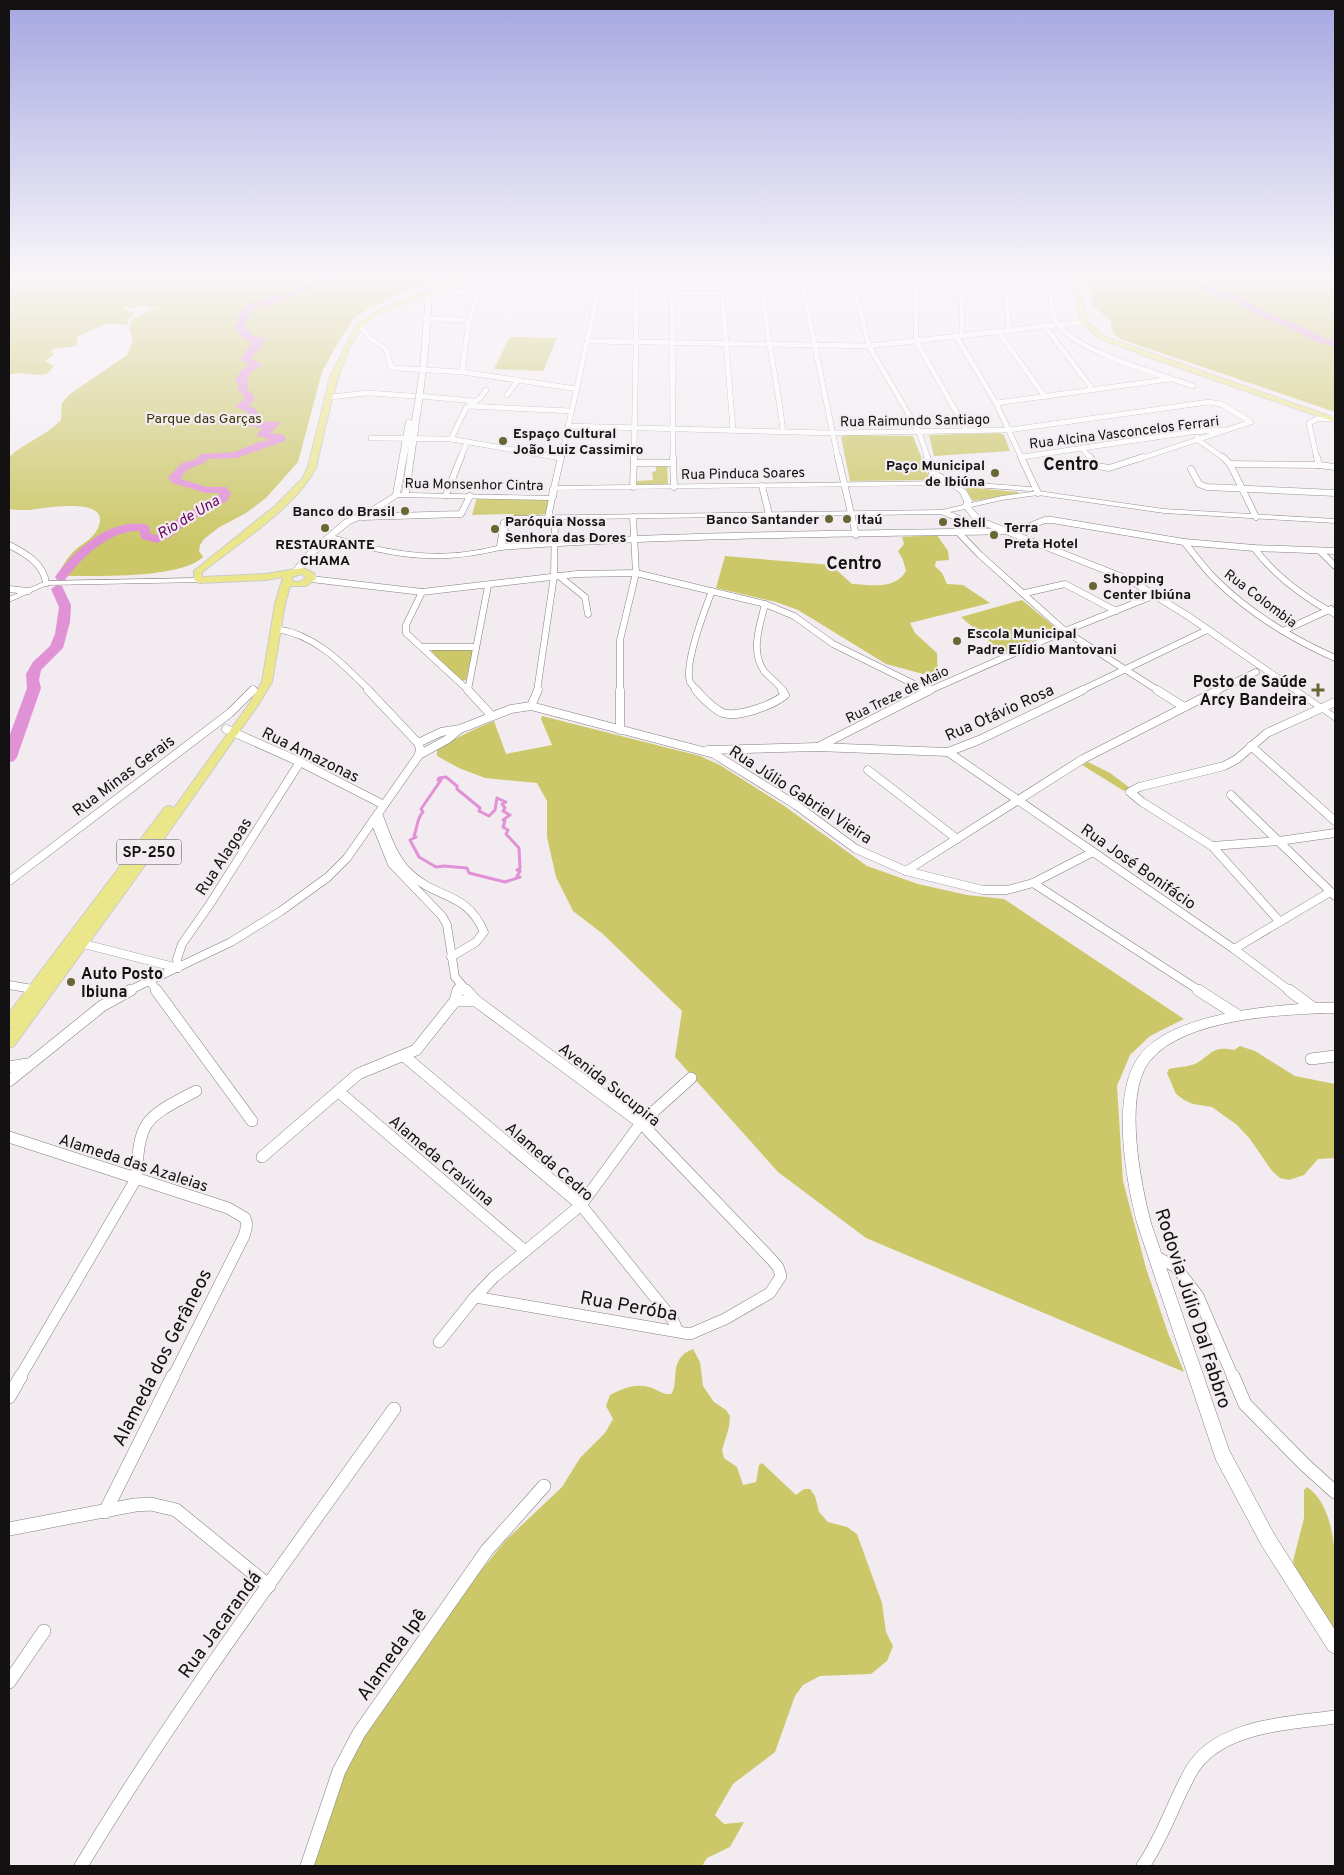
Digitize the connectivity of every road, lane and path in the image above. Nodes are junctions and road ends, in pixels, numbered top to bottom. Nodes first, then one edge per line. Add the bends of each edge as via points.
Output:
1 (340, 366) edge
2 (391, 366) edge
3 (420, 366) edge
4 (463, 366) edge
5 (582, 366) edge
6 (635, 366) edge
7 (672, 366) edge
8 (729, 366) edge
9 (773, 366) edge
10 (819, 366) edge
11 (880, 366) edge
12 (930, 366) edge
13 (974, 366) edge
14 (1023, 366) edge
15 (1075, 366) edge
16 (1140, 366) edge
17 (1178, 366) edge
18 (419, 370) junction
19 (462, 372) junction
20 (1173, 378) junction
21 (518, 380) junction
22 (1193, 386) dead end
23 (576, 389) junction
24 (486, 390) dead end
25 (1093, 390) junction
26 (507, 395) dead end
27 (330, 396) junction
28 (416, 396) junction
29 (1045, 397) junction
30 (474, 401) junction
31 (996, 403) junction
32 (468, 406) junction
33 (571, 411) junction
34 (1335, 420) edge
35 (568, 426) junction
36 (634, 429) junction
37 (672, 429) junction
38 (733, 430) junction
39 (967, 430) junction
40 (1008, 430) junction
41 (1228, 430) junction
42 (783, 431) junction
43 (919, 432) junction
44 (1191, 432) junction
45 (832, 433) junction
46 (372, 438) dead end
47 (406, 438) junction
48 (414, 438) junction
49 (451, 439) junction
50 (1198, 440) junction
51 (467, 442) junction
52 (1082, 448) junction
53 (1022, 457) junction
54 (561, 458) junction
55 (634, 463) junction
56 (672, 463) junction
57 (1230, 464) junction
58 (411, 465) junction
59 (1319, 465) junction
60 (402, 466) junction
61 (1335, 467) edge
62 (1190, 469) dead end
63 (932, 472) junction
64 (951, 483) junction
65 (933, 484) junction
66 (844, 485) junction
67 (762, 486) junction
68 (633, 487) junction
69 (674, 487) junction
70 (554, 488) junction
71 (1243, 489) junction
72 (1037, 491) junction
73 (1335, 493) edge
74 (396, 495) junction
75 (406, 495) junction
76 (446, 495) junction
77 (470, 496) junction
78 (552, 498) junction
79 (966, 506) junction
80 (942, 512) junction
81 (768, 514) junction
82 (851, 514) junction
83 (1255, 514) junction
84 (362, 517) junction
85 (633, 517) junction
86 (1335, 517) edge
87 (552, 518) junction
88 (1335, 521) edge
89 (989, 531) junction
90 (1002, 531) junction
91 (958, 532) junction
92 (856, 535) junction
93 (330, 538) junction
94 (634, 541) junction
95 (1184, 542) junction
96 (555, 543) junction
97 (9, 545) edge
98 (501, 547) junction
99 (1254, 548) junction
100 (1320, 551) junction
101 (1335, 551) edge
102 (219, 553) junction
103 (309, 555) junction
104 (1335, 566) edge
105 (216, 570) junction
106 (636, 573) junction
107 (199, 575) junction
108 (556, 576) junction
109 (290, 577) junction
110 (231, 578) junction
111 (309, 578) junction
112 (210, 579) junction
113 (1127, 582) junction
114 (46, 583) junction
115 (488, 586) junction
116 (9, 589) edge
117 (28, 591) junction
118 (712, 591) junction
119 (422, 592) junction
120 (1025, 594) junction
121 (1151, 597) junction
122 (9, 600) edge
123 (280, 604) junction
124 (765, 604) junction
125 (1335, 608) edge
126 (1327, 610) junction
127 (1116, 611) junction
128 (588, 614) dead end
129 (1335, 614) edge
130 (276, 629) junction
131 (1065, 631) junction
132 (1204, 631) junction
133 (1283, 631) junction
134 (423, 647) junction
135 (476, 647) junction
136 (271, 653) junction
137 (1235, 653) junction
138 (1335, 658) edge
139 (1125, 669) junction
140 (1256, 672) junction
141 (253, 690) junction
142 (468, 690) junction
143 (928, 691) junction
144 (1335, 702) edge
145 (531, 706) junction
146 (247, 707) junction
147 (1184, 707) junction
148 (1319, 711) junction
149 (230, 714) junction
150 (492, 716) junction
151 (1335, 718) edge
152 (1335, 726) edge
153 (460, 729) junction
154 (229, 730) junction
155 (620, 730) junction
156 (418, 743) junction
157 (1251, 746) junction
158 (817, 747) junction
159 (698, 750) junction
160 (948, 752) junction
161 (419, 755) junction
162 (300, 762) junction
163 (868, 770) dead end
164 (1231, 795) dead end
165 (1015, 800) junction
166 (384, 805) junction
167 (376, 817) junction
168 (1335, 821) edge
169 (1335, 833) edge
170 (957, 839) junction
171 (1279, 841) junction
172 (1212, 846) junction
173 (145, 849) junction
174 (1093, 852) junction
175 (906, 871) junction
176 (9, 881) edge
177 (1033, 883) junction
178 (1332, 894) edge
179 (1280, 922) junction
180 (80, 942) junction
181 (1234, 949) junction
182 (451, 957) junction
183 (178, 968) junction
184 (150, 981) junction
185 (9, 984) edge
186 (460, 984) junction
187 (39, 990) junction
188 (455, 1001) junction
189 (476, 1001) junction
190 (1312, 1007) junction
191 (1335, 1008) edge
192 (1237, 1015) junction
193 (9, 1023) edge
194 (9, 1042) edge
195 (404, 1056) junction
196 (1335, 1056) edge
197 (1311, 1059) dead end
198 (30, 1063) junction
199 (9, 1068) edge
200 (691, 1078) dead end
201 (9, 1081) edge
202 (196, 1090) dead end
203 (339, 1092) junction
204 (252, 1121) dead end
205 (641, 1123) junction
206 (9, 1137) edge
207 (262, 1157) dead end
208 (136, 1179) junction
209 (582, 1205) junction
210 (247, 1220) joint
211 (525, 1251) junction
212 (1155, 1256) junction
213 (778, 1267) joint
214 (475, 1297) junction
215 (676, 1330) junction
216 (439, 1342) dead end
217 (9, 1397) edge
218 (394, 1409) dead end
219 (544, 1486) dead end
220 (1335, 1492) edge
221 (104, 1512) junction
222 (9, 1530) edge
223 (270, 1586) junction
224 (44, 1631) dead end
225 (1335, 1646) edge
226 (9, 1682) edge
227 (1335, 1717) edge
228 (81, 1866) edge
229 (307, 1866) edge
230 (1143, 1866) edge

1 - 27 main road
2 - 18 street via 400,370
3 - 18 main road
4 - 19 street
5 - 23 street
6 - 36 street
7 - 37 street
8 - 38 street
9 - 42 street
10 - 45 street
11 - 43 street
12 - 39 street
13 - 31 street
14 - 29 street
15 - 25 street
16 - 20 street
17 - 34 main road
18 - 19 street
18 - 28 main road
19 - 21 street
20 - 22 street
20 - 25 street
21 - 23 street
21 - 26 street
23 - 33 street
24 - 30 street
25 - 29 street
27 - 28 street via 368,393
27 - 102 main road via 306,480 278,508
28 - 30 street
28 - 47 main road
28 - 48 main road
29 - 31 street
30 - 32 street
31 - 40 street
32 - 33 street
32 - 49 street
33 - 35 street
34 - 59 street via 1317,419 1309,423
35 - 36 street, Rua Raimundo Santiago
35 - 54 street
36 - 37 street, Rua Raimundo Santiago
36 - 55 street
37 - 38 street, Rua Raimundo Santiago
37 - 56 street
38 - 42 street, Rua Raimundo Santiago
39 - 40 street, Rua Raimundo Santiago
39 - 43 street, Rua Raimundo Santiago
40 - 41 street, Rua Raimundo Santiago via 1209,402 1221,404 1251,422
40 - 53 street
41 - 44 street, Rua Alcina Vasconcelos Ferrari
41 - 50 street
42 - 45 street, Rua Raimundo Santiago
43 - 45 street, Rua Raimundo Santiago
43 - 63 street
44 - 50 street
44 - 52 street, Rua Alcina Vasconcelos Ferrari
45 - 66 street
46 - 47 street
47 - 48 street
47 - 60 main road
48 - 49 street
48 - 58 main road
49 - 51 street
50 - 52 street via 1104,468 1098,466
50 - 57 street
51 - 54 street
51 - 76 street
52 - 53 street, Rua Alcina Vasconcelos Ferrari
53 - 72 street
54 - 70 street
55 - 56 street
55 - 68 street
56 - 69 street
57 - 59 street
57 - 71 street
58 - 60 main road
58 - 75 main road
59 - 61 street
60 - 74 main road
62 - 71 street via 1202,486
63 - 64 street
63 - 65 street
64 - 65 main road, Rua Pinduca Soares
64 - 72 main road, Rua Pinduca Soares
64 - 79 main road via 965,495
65 - 66 main road, Rua Pinduca Soares
66 - 67 main road, Rua Pinduca Soares
66 - 82 street
67 - 69 main road, Rua Pinduca Soares
67 - 81 street
68 - 69 main road, Rua Pinduca Soares
68 - 70 main road, Rua Pinduca Soares
70 - 78 main road
71 - 73 street
71 - 83 street
72 - 79 main road
72 - 83 main road via 1163,509
74 - 75 main road, Rua Monsenhor Cintra
74 - 84 main road
75 - 76 main road, Rua Monsenhor Cintra
76 - 77 main road, Rua Monsenhor Cintra
77 - 78 main road, Rua Monsenhor Cintra
77 - 84 street via 461,514
78 - 87 street
79 - 80 main road
79 - 90 main road via 978,520
80 - 82 main road
80 - 89 main road
81 - 82 main road
81 - 85 main road
82 - 92 street
83 - 86 main road
83 - 88 main road
84 - 93 main road via 347,522
85 - 87 main road
85 - 94 street
87 - 96 street
87 - 98 main road via 506,519
89 - 90 street
89 - 91 street
89 - 113 main road
90 - 95 street via 1018,531 1046,520 1060,520
90 - 113 main road
91 - 92 street
91 - 120 street
92 - 94 street
93 - 98 main road via 427,558 459,556
93 - 103 main road
94 - 96 street
94 - 106 street
95 - 99 street
95 - 133 street, Rua Colombia via 1223,587
96 - 98 street
96 - 108 street
97 - 114 street via 34,562
99 - 100 street
99 - 126 street via 1282,579
100 - 101 street
100 - 104 street
102 - 105 main road
102 - 107 main road
103 - 109 main road
103 - 111 main road
105 - 107 main road via 204,569
105 - 110 main road
105 - 112 main road
106 - 108 street
106 - 118 street
106 - 155 street via 620,640
107 - 112 main road
107 - 114 main road via 168,581
108 - 115 street
108 - 128 street via 585,597
108 - 145 street via 539,687
109 - 110 main road
109 - 111 main road via 292,584
109 - 123 main road, SP-250
110 - 112 main road
111 - 119 street
111 - 123 main road
113 - 121 main road
114 - 117 main road
115 - 119 street
115 - 135 street
116 - 117 street
117 - 122 main road
118 - 124 street
118 - 124 street via 698,633 689,676 693,687 722,713 762,707 785,695 760,663 756,648
119 - 134 street via 405,629
120 - 127 street via 1065,584
120 - 131 street
121 - 127 street, Rua Treze de Maio
121 - 132 main road
123 - 130 main road, SP-250
124 - 143 street via 794,616 833,644
125 - 126 street
126 - 129 street
126 - 133 street
127 - 131 street, Rua Treze de Maio
130 - 136 main road, SP-250
130 - 156 street via 296,632 319,645 360,682
131 - 139 street
131 - 143 street, Rua Treze de Maio
132 - 137 main road
132 - 139 street, Rua Otávio Rosa
133 - 138 street, Rua Colombia
134 - 135 street
134 - 142 street
135 - 142 street
136 - 141 main road, SP-250
136 - 146 main road, SP-250 via 267,682
137 - 140 main road
137 - 148 main road
139 - 147 street
139 - 160 street, Rua Otávio Rosa
140 - 147 street
140 - 148 main road
141 - 146 main road, SP-250
141 - 149 street, Rua Minas Gerais
142 - 150 street
143 - 158 street, Rua Treze de Maio
144 - 148 street
145 - 150 street, Rua Júlio Gabriel Vieira
145 - 155 street, Rua Júlio Gabriel Vieira
146 - 149 street
146 - 154 main road, SP-250
147 - 165 street via 1130,733
148 - 151 main road
148 - 152 main road
148 - 157 street via 1267,733
149 - 176 street, Rua Minas Gerais
150 - 153 street, Rua Júlio Gabriel Vieira
153 - 156 street, Rua Júlio Gabriel Vieira via 441,732
153 - 161 street, Rua Júlio Gabriel Vieira
154 - 162 street, Rua Amazonas
154 - 173 main road, SP-250
155 - 159 street, Rua Júlio Gabriel Vieira
156 - 161 street
157 - 168 street
157 - 172 street via 1224,766 1130,792
158 - 159 street, Rua Otávio Rosa
158 - 160 street, Rua Otávio Rosa
159 - 175 street, Rua Júlio Gabriel Vieira via 714,754 796,805 856,849
160 - 165 street, Rua José Bonifácio
161 - 166 street
162 - 166 street, Rua Amazonas
162 - 183 street, Rua Alagoas via 182,944
163 - 170 street
164 - 171 street
165 - 170 street
165 - 174 street, Rua José Bonifácio
166 - 167 street
167 - 182 street, Avenida Sucupira via 392,864 447,925
167 - 182 street via 408,872 431,890 459,900 480,921 484,932 476,942
167 - 183 street via 347,858 328,877 231,942
169 - 171 street
170 - 175 street
171 - 172 street
171 - 178 street
172 - 179 street
173 - 180 main road, SP-250
173 - 187 main road, SP-250
174 - 177 street, Rua Júlio Gabriel Vieira
174 - 181 street, Rua José Bonifácio
175 - 177 street, Rua Júlio Gabriel Vieira via 983,890 1007,890
177 - 192 street
178 - 179 street
179 - 181 street
180 - 183 street
180 - 187 main road, SP-250
181 - 190 street, Rua José Bonifácio
182 - 186 street, Avenida Sucupira via 455,977
183 - 184 street
184 - 198 street via 102,1006
184 - 204 street
185 - 187 street
186 - 188 street
186 - 189 street, Avenida Sucupira
187 - 193 main road, SP-250
187 - 194 main road, SP-250
188 - 189 street
188 - 195 street via 422,1045
189 - 205 street, Avenida Sucupira
190 - 191 main road, Rodovia Júlio Dal Fabbro
190 - 192 main road, Rodovia Júlio Dal Fabbro
192 - 212 main road, Rodovia Júlio Dal Fabbro via 1179,1033 1158,1044 1134,1075 1130,1129 1135,1193
195 - 203 street via 367,1069
195 - 209 street, Alameda Cedro
196 - 197 street
198 - 199 street
198 - 201 street
200 - 205 street
202 - 208 street via 152,1115 144,1126
203 - 207 street
203 - 211 street, Alameda Craviuna
205 - 209 street
205 - 213 street, Avenida Sucupira
206 - 208 street, Alameda das Azaleias
208 - 210 street, Alameda das Azaleias via 228,1208
208 - 217 street
209 - 211 street
209 - 215 street, Alameda Cedro via 673,1320
210 - 221 street, Alameda dos Gerâneos via 244,1236
211 - 214 street via 494,1276
212 - 220 street via 1176,1267 1198,1296 1245,1404
212 - 225 main road, Rodovia Júlio Dal Fabbro via 1222,1454 1268,1540
213 - 215 street, Rua Peróba via 781,1276 770,1293 725,1319 690,1334
214 - 215 street, Rua Peróba
214 - 216 street
218 - 223 street, Rua Jacarandá
219 - 229 street, Alameda Ipê via 487,1550 359,1733 339,1771
221 - 222 street
221 - 223 street via 151,1504 176,1510
223 - 228 street, Rua Jacarandá via 180,1711
224 - 226 street
227 - 230 street via 1258,1729 1208,1750 1192,1769

